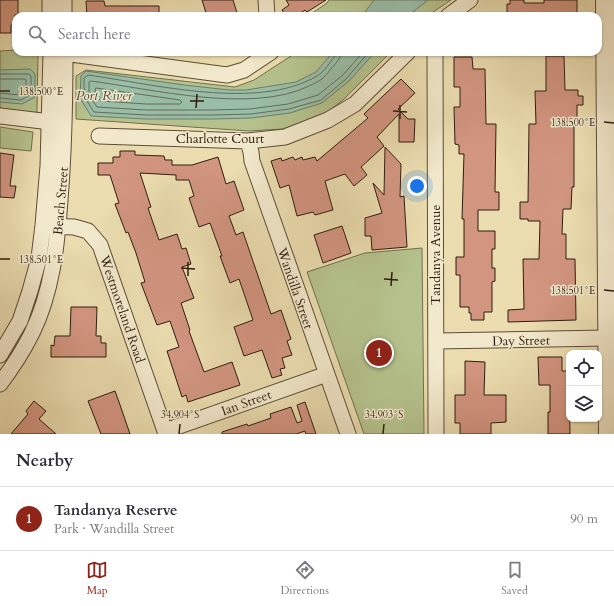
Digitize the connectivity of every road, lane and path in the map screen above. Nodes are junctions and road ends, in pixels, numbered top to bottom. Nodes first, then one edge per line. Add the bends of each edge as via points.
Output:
1 (50, 0) edge
2 (64, 0) edge
3 (266, 0) edge
4 (470, 0) edge
5 (605, 0) edge
6 (50, 12) edge
7 (64, 12) edge
8 (266, 12) edge
9 (454, 12) edge
10 (57, 56) edge
11 (58, 56) edge
12 (87, 56) edge
13 (265, 56) edge
14 (404, 56) edge
15 (435, 56) edge
16 (610, 82) edge
17 (0, 116) edge
18 (49, 122) junction
19 (65, 123) junction
20 (99, 136) dead end
21 (248, 141) junction
22 (43, 225) junction
23 (58, 226) junction
24 (610, 266) edge
25 (607, 338) junction
26 (436, 341) junction
27 (1, 351) edge
28 (18, 358) junction
29 (326, 374) junction
30 (0, 384) edge
31 (166, 433) edge
32 (348, 434) edge
33 (436, 434) edge
34 (608, 434) edge

1 - 6 street
2 - 7 street
3 - 8 street
4 - 9 street
5 - 16 street
10 - 18 street, Beach Street
11 - 19 street, Beach Street
12 - 13 street via 227,75 244,70
14 - 21 street, Charlotte Court via 355,104 328,120 285,137
15 - 26 street, Tandanya Avenue
16 - 24 street
17 - 18 street
18 - 19 street
18 - 22 street, Beach Street
19 - 23 street, Beach Street
20 - 21 street, Charlotte Court
21 - 29 street, Wandilla Street via 252,161
22 - 23 street, Westmoreland Road
22 - 27 street, Beach Street via 39,258 20,321
23 - 28 street, Beach Street via 48,291 32,332
23 - 31 street, Westmoreland Road via 88,231 100,245
24 - 25 street
25 - 26 street, Day Street
25 - 34 street
26 - 33 street, Tandanya Avenue
27 - 28 street
28 - 30 street, Beach Street
29 - 31 street, Ian Street
29 - 32 street, Wandilla Street

